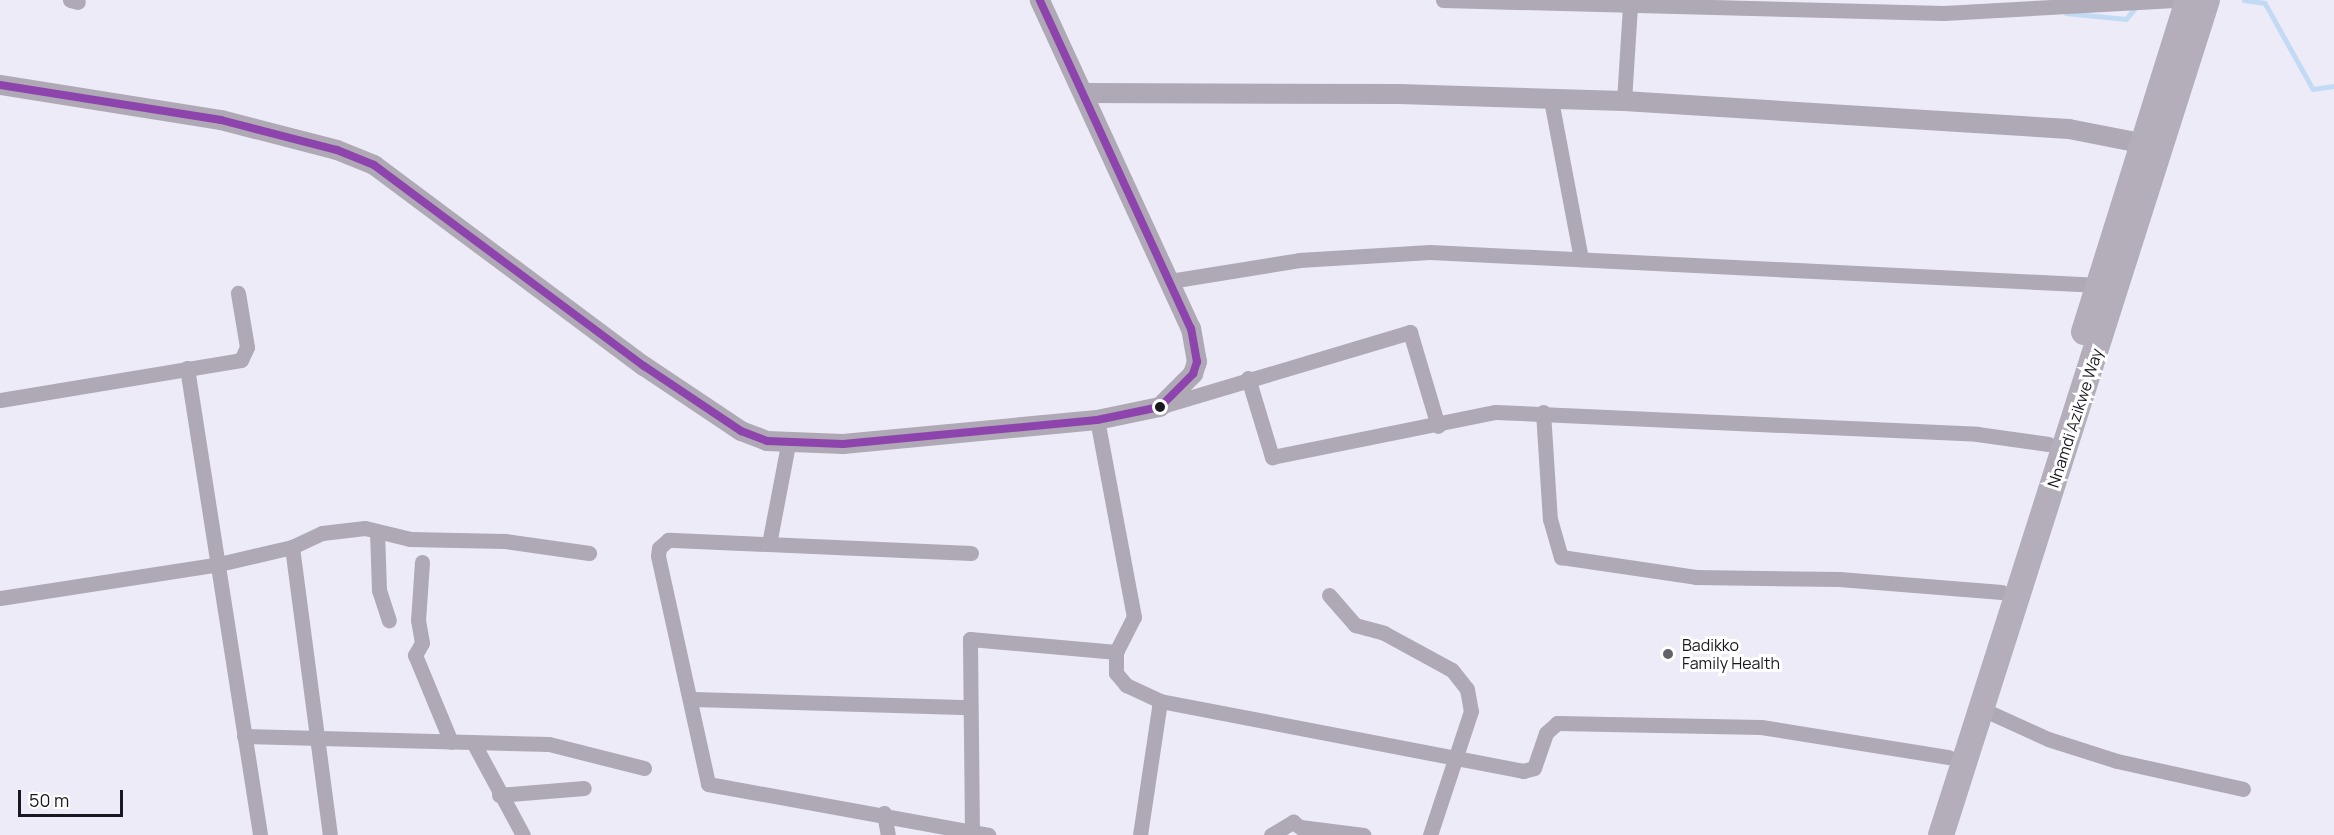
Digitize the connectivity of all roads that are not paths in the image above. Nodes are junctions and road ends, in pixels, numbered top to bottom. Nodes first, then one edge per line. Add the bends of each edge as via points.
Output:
1 (1040, 0) edge
2 (1443, 0) edge
3 (2207, 0) edge
4 (2179, 1) edge
5 (2068, 3) edge
6 (1630, 6) junction
7 (0, 85) edge
8 (1084, 93) junction
9 (1551, 100) junction
10 (1624, 100) junction
11 (2153, 144) junction
12 (1581, 259) junction
13 (1170, 282) junction
14 (2099, 285) junction
15 (238, 293) dead end
16 (187, 368) junction
17 (1248, 378) junction
18 (0, 400) edge
19 (1160, 407) junction
20 (1543, 412) junction
21 (1097, 420) junction
22 (1438, 426) junction
23 (788, 444) junction
24 (2048, 444) junction
25 (377, 532) junction
26 (769, 544) junction
27 (292, 547) junction
28 (971, 552) dead end
29 (589, 553) dead end
30 (422, 562) dead end
31 (219, 564) junction
32 (2001, 592) junction
33 (1329, 595) dead end
34 (0, 598) edge
35 (389, 620) dead end
36 (1116, 652) junction
37 (693, 699) junction
38 (1160, 700) junction
39 (969, 707) junction
40 (1982, 709) junction
41 (244, 736) junction
42 (318, 736) junction
43 (451, 742) junction
44 (474, 744) junction
45 (1456, 755) junction
46 (1948, 758) junction
47 (644, 768) dead end
48 (584, 788) dead end
49 (2243, 789) dead end
50 (499, 795) junction
51 (884, 813) junction
52 (980, 834) edge
53 (260, 835) edge
54 (330, 835) edge
55 (523, 835) edge
56 (888, 835) edge
57 (1140, 835) edge
58 (1271, 835) edge
59 (1364, 835) edge
60 (1430, 835) edge
61 (1924, 835) edge
62 (1941, 835) edge

1 - 8 street
2 - 6 street
3 - 11 highway, Nnamdi Azikwe Way
4 - 5 street
4 - 11 highway, Nnamdi Azikwe Way
5 - 6 street via 1944,13
6 - 10 street
7 - 23 street via 221,120 337,150 374,165 731,425 753,438
8 - 9 street via 1400,94
8 - 13 street
9 - 10 street
9 - 12 street
10 - 11 street via 2069,129
11 - 14 highway, Nnamdi Azikwe Way
11 - 40 highway, Nnamdi Azikwe Way
12 - 13 street via 1430,252 1299,260
12 - 14 street
13 - 19 street via 1191,329 1197,362 1183,389
14 - 24 highway, Nnamdi Azikwe Way
15 - 16 street via 246,355 234,362
16 - 18 street
16 - 31 street
17 - 19 street
17 - 22 street via 1272,457
17 - 22 street via 1410,332
19 - 21 street
20 - 22 street via 1496,412
20 - 24 street via 1977,434
20 - 32 street via 1550,519 1561,557 1696,577 1839,579
21 - 23 street via 843,444
21 - 36 street via 1134,617
23 - 26 street
24 - 32 highway, Nnamdi Azikwe Way
25 - 27 street via 365,528 322,533
25 - 29 street via 410,539 505,541
25 - 35 street via 379,590
26 - 28 street
26 - 37 street via 668,540 658,548
27 - 31 street
27 - 42 street
30 - 43 street via 418,620 422,643 415,655
31 - 34 street
31 - 41 street
32 - 46 highway, Nnamdi Azikwe Way
33 - 45 street via 1354,625 1384,633 1452,670 1467,689 1471,711
36 - 38 street via 1116,673 1126,685
36 - 39 street via 970,639
37 - 39 street
37 - 51 street via 708,784
38 - 45 street
38 - 57 street
39 - 52 street
40 - 49 street via 2048,739 2107,758
40 - 62 highway, Nnamdi Azikwe Way
41 - 42 street
41 - 53 street
42 - 43 street
42 - 54 street
43 - 44 street
44 - 47 street via 549,744
44 - 50 street
45 - 46 street via 1529,771 1546,733 1557,723 1761,727
45 - 60 street
46 - 61 highway, Nnamdi Azikwe Way
48 - 50 street
50 - 55 street
51 - 52 street
51 - 56 street
58 - 59 street via 1293,822 1300,827

